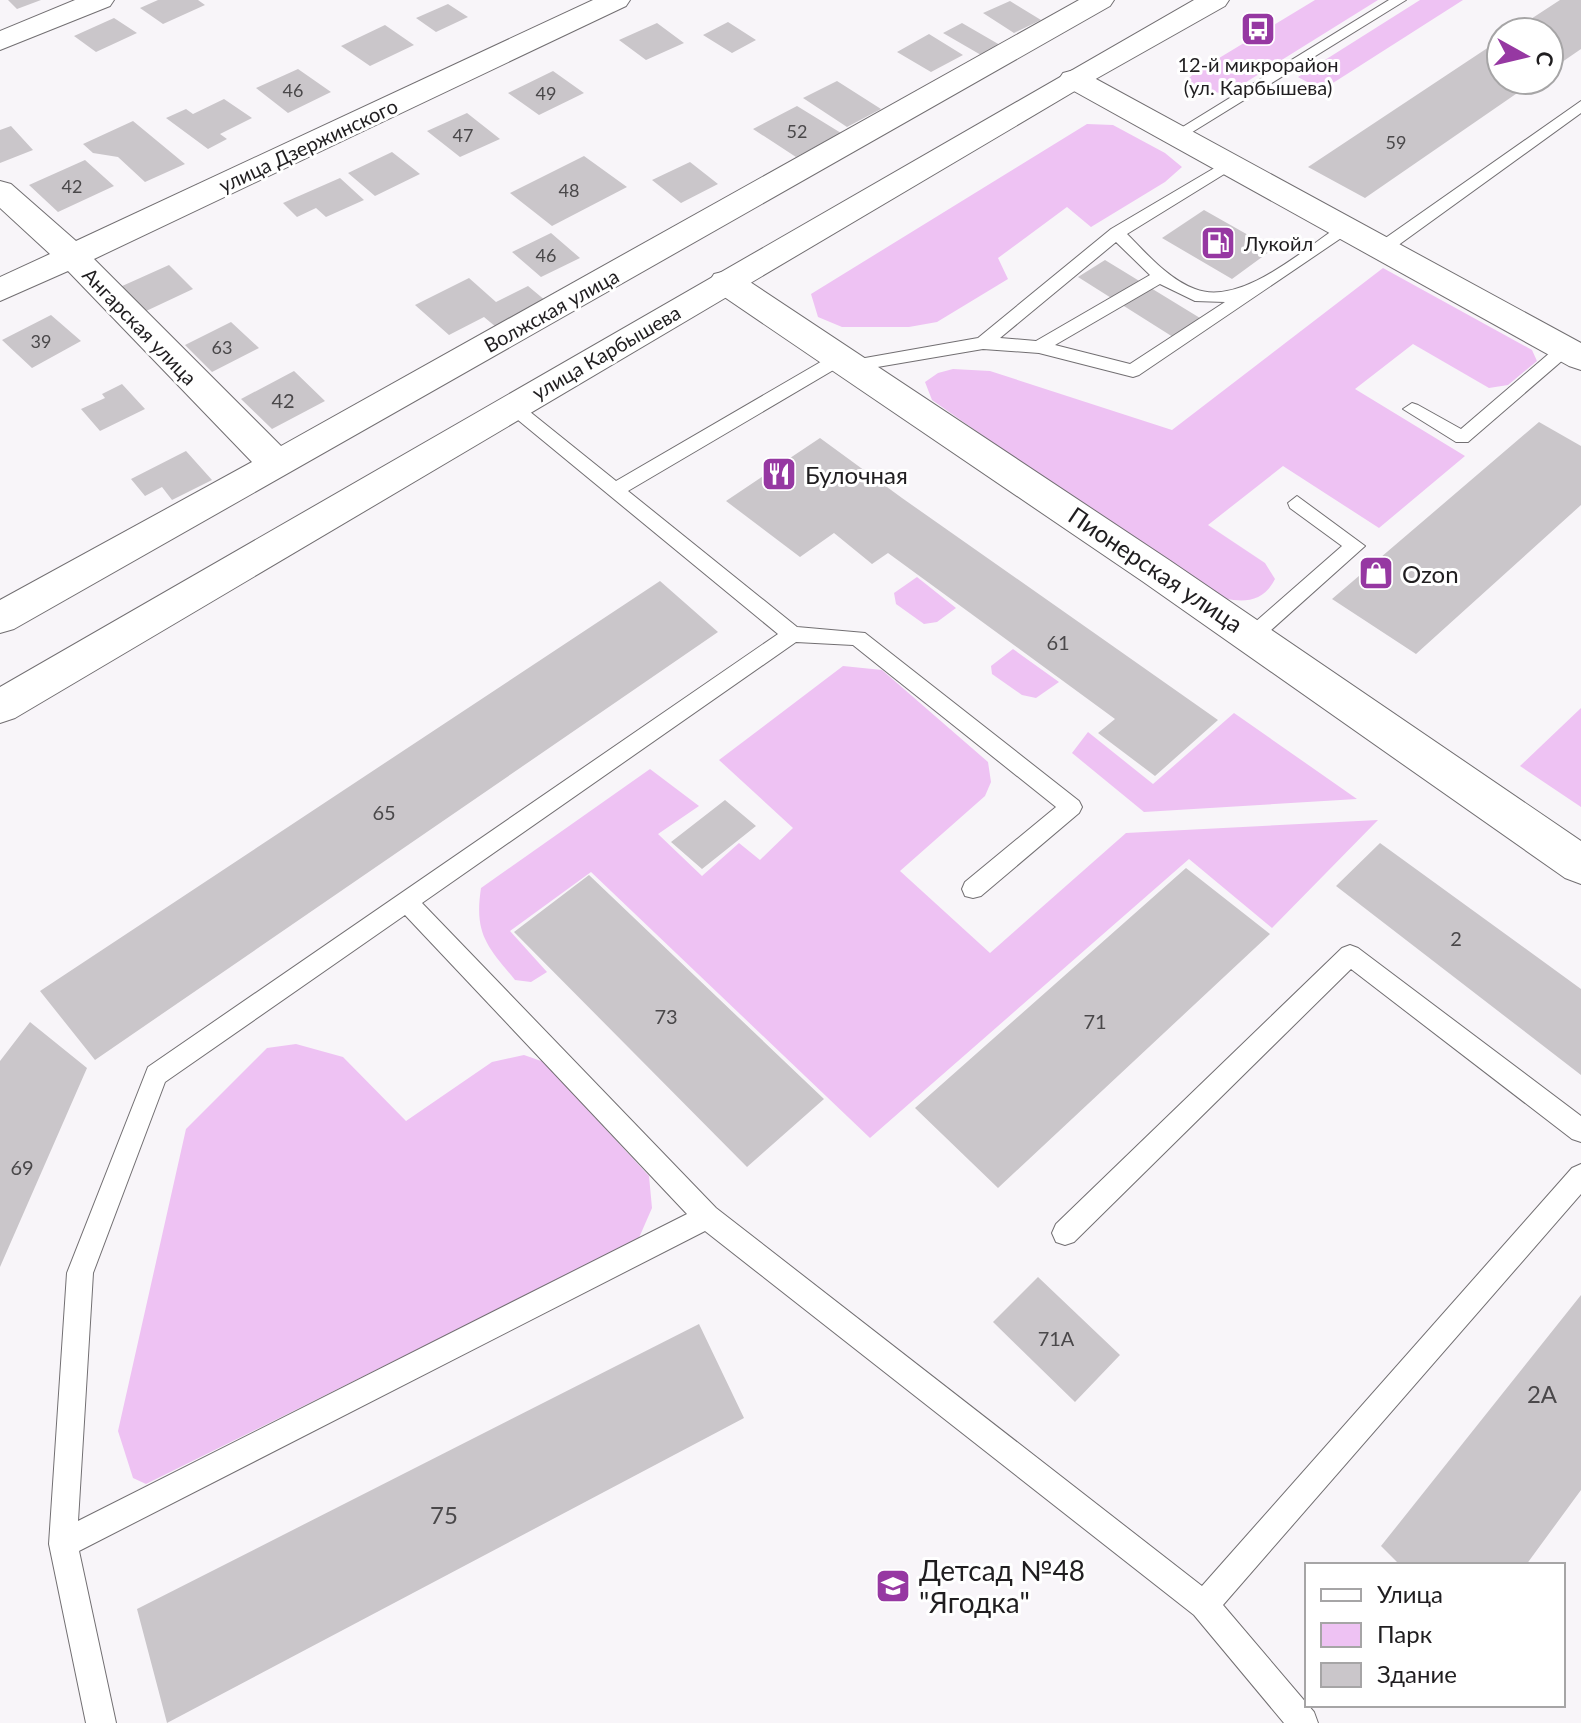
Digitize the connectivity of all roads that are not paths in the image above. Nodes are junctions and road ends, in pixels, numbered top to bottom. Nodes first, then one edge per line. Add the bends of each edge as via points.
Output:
1 (100, 0) edge
2 (616, 0) edge
3 (1100, 0) edge
4 (1215, 0) edge
5 (1399, 0) edge
6 (0, 41) edge
7 (1074, 79) junction
8 (1581, 106) edge
9 (1176, 136) junction
10 (1228, 165) junction
11 (0, 191) edge
12 (1345, 230) junction
13 (1117, 233) junction
14 (1380, 250) junction
15 (72, 256) junction
16 (1161, 276) junction
17 (726, 282) junction
18 (1260, 288) junction
19 (0, 290) edge
20 (983, 343) junction
21 (1039, 347) junction
22 (1573, 353) edge
23 (848, 361) junction
24 (513, 407) junction
25 (1412, 409) dead end
26 (277, 465) junction
27 (615, 490) junction
28 (1297, 503) dead end
29 (0, 618) edge
30 (792, 634) junction
31 (1253, 635) junction
32 (0, 707) edge
33 (1581, 865) edge
34 (973, 889) dead end
35 (406, 901) junction
36 (1581, 1131) edge
37 (1581, 1176) edge
38 (707, 1217) junction
39 (1065, 1233) dead end
40 (63, 1544) junction
41 (1204, 1605) junction
42 (101, 1723) edge
43 (1303, 1723) edge

1 - 6 street
2 - 15 street, улица Дзержинского
3 - 26 street, Волжская улица
4 - 7 street, улица Карбышева
5 - 9 lane
7 - 9 street
7 - 17 street, улица Карбышева
8 - 14 lane
9 - 10 street
10 - 12 street
10 - 13 lane
11 - 15 street, Ангарская улица
12 - 14 street
12 - 18 lane
13 - 16 lane
13 - 20 lane
14 - 22 street
15 - 19 street, улица Дзержинского
15 - 26 street, Ангарская улица
16 - 18 lane via 1192,294 1215,298
16 - 21 lane
17 - 23 street, Пионерская улица
17 - 24 street, улица Карбышева
18 - 21 lane via 1133,371
20 - 21 lane
20 - 23 lane
22 - 25 lane via 1462,438
23 - 27 lane
23 - 31 street, Пионерская улица
24 - 27 lane
24 - 32 street, улица Карбышева
26 - 29 street, Волжская улица
27 - 30 lane
28 - 31 lane via 1355,546
30 - 34 lane via 858,638 1071,807
30 - 35 lane
31 - 33 street, Пионерская улица
35 - 38 lane
35 - 40 lane via 156,1075 80,1273
36 - 39 lane via 1350,955
37 - 41 lane
38 - 40 lane
38 - 41 lane
40 - 42 lane
41 - 43 lane

